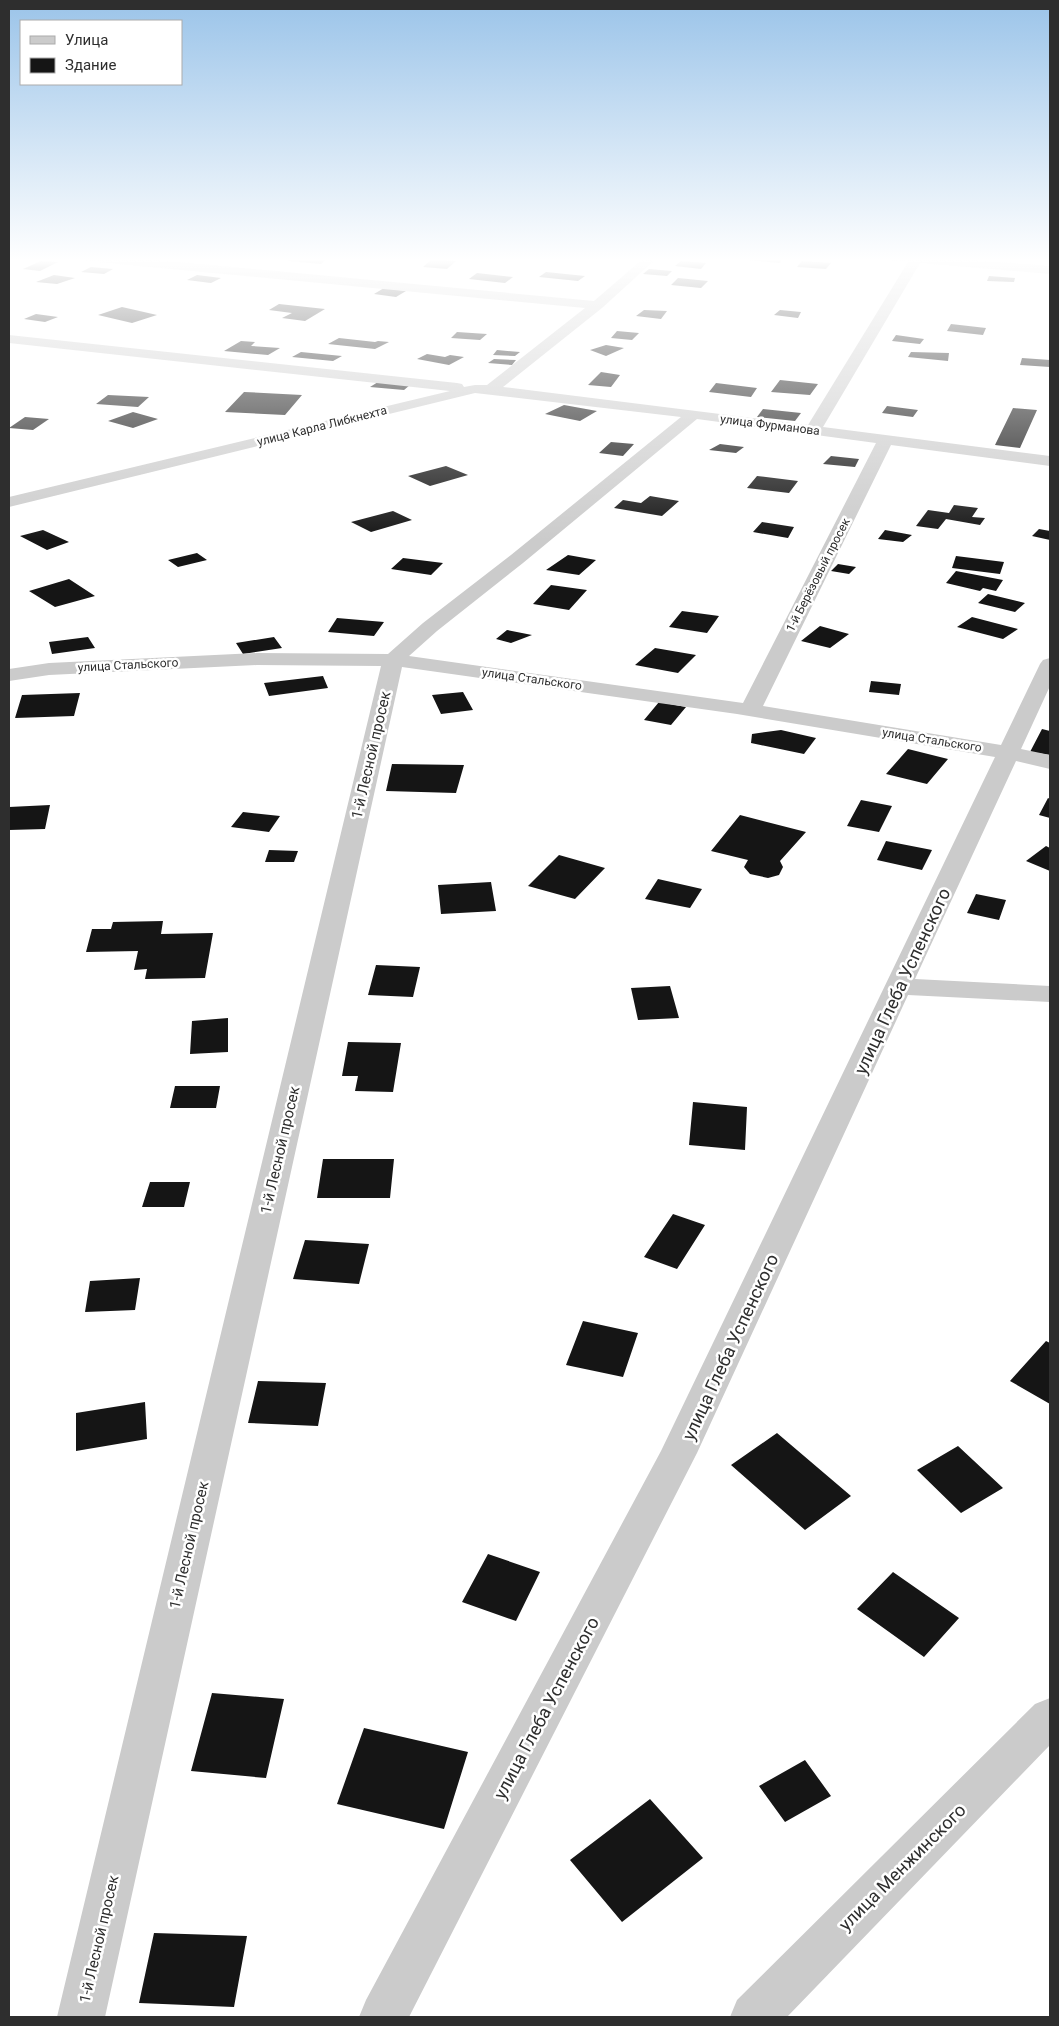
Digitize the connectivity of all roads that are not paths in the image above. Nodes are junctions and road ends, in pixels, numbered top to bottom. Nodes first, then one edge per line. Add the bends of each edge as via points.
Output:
1 (128, 352) edge
2 (534, 352) edge
3 (860, 352) edge
4 (483, 389) junction
5 (693, 415) junction
6 (813, 430) junction
7 (886, 439) junction
8 (1050, 461) edge
9 (9, 502) edge
10 (393, 660) junction
11 (1050, 664) edge
12 (9, 675) edge
13 (750, 710) junction
14 (1009, 753) junction
15 (1050, 762) edge
16 (899, 986) junction
17 (1050, 994) edge
18 (1050, 1717) edge
19 (81, 2017) edge
20 (383, 2017) edge
21 (754, 2017) edge

1 - 4 street, улица Фурманова
2 - 4 street, улица Карла Либкнехта
3 - 6 street
4 - 5 street, улица Фурманова
4 - 9 street, улица Карла Либкнехта
5 - 6 street, улица Фурманова
5 - 10 street
6 - 7 street, улица Фурманова
7 - 8 street, улица Фурманова
7 - 13 street, 1-й Берёзовый просек
10 - 12 street, улица Стальского via 257,659 49,669
10 - 13 street, улица Стальского
10 - 19 street, 1-й Лесной просек
11 - 14 street, улица Глеба Успенского
13 - 14 street, улица Стальского
14 - 15 street, улица Стальского
14 - 16 street, улица Глеба Успенского
16 - 17 street
16 - 20 street, улица Глеба Успенского via 679,1454
18 - 21 street, улица Менжинского

